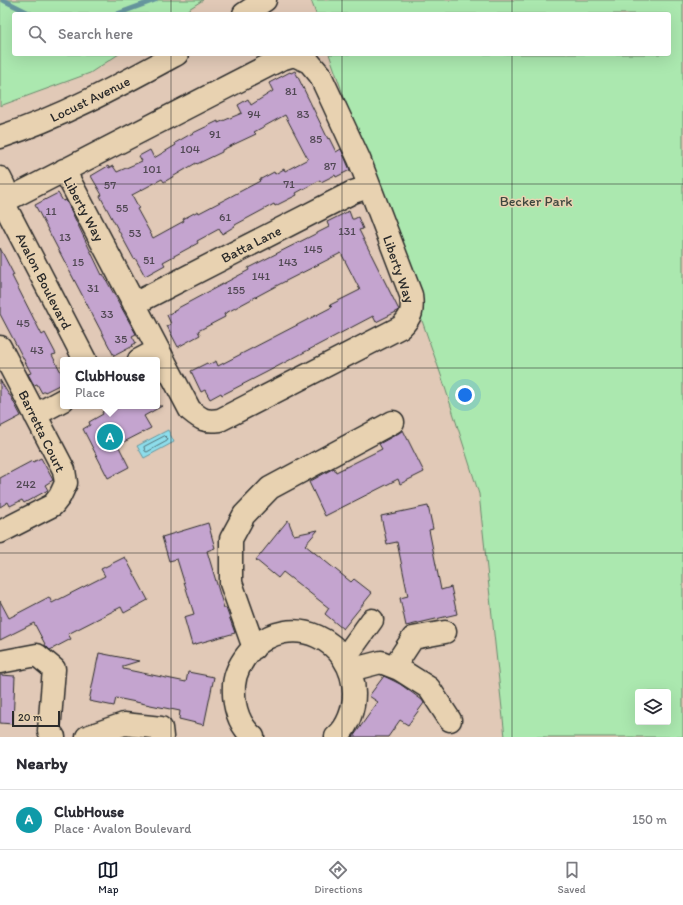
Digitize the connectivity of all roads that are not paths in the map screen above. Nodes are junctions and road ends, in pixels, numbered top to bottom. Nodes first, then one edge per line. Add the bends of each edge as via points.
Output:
1 (265, 0) edge
2 (247, 12) edge
3 (174, 56) edge
4 (290, 56) edge
5 (296, 56) edge
6 (0, 137) edge
7 (64, 170) junction
8 (0, 178) edge
9 (369, 187) junction
10 (2, 201) edge
11 (134, 304) junction
12 (0, 347) edge
13 (158, 350) junction
14 (83, 357) edge
15 (145, 357) edge
16 (5, 370) edge
17 (60, 402) edge
18 (35, 415) junction
19 (393, 422) dead end
20 (0, 532) edge
21 (372, 620) dead end
22 (445, 632) dead end
23 (254, 648) junction
24 (0, 662) edge
25 (347, 665) junction
26 (394, 667) junction
27 (450, 720) dead end
28 (54, 737) edge
29 (87, 737) edge
30 (162, 737) edge
31 (251, 737) edge
32 (336, 737) edge

1 - 2 street
3 - 6 street, Locust Avenue via 41,123
4 - 7 street, Liberty Way via 280,59
5 - 9 street, Liberty Way via 309,62 320,75 359,159
7 - 10 street, Liberty Way
7 - 11 street, Liberty Way
8 - 10 street, Avalon Boulevard via 4,186
9 - 11 street, Batta Lane via 353,192
9 - 13 street, Liberty Way via 410,295 412,308 409,318 401,326 220,420 210,421 200,419 190,410
10 - 14 street, Avalon Boulevard
11 - 13 street, Liberty Way
12 - 16 street, Barretta Court
13 - 15 street
16 - 18 street, Barretta Court
17 - 18 street
18 - 20 street, Barretta Court via 64,470 66,483 53,505
19 - 23 street via 270,488 244,516 231,539 231,583
21 - 25 street
22 - 26 street via 413,638
23 - 25 street via 259,642 278,633 299,631 319,637 336,648
23 - 31 street via 244,658 235,677 233,698 238,718
24 - 28 street via 37,655 54,669 49,731
25 - 26 street via 381,662
25 - 32 street via 354,682 354,702 349,720
26 - 27 street via 429,688
29 - 30 street via 124,724 161,728

